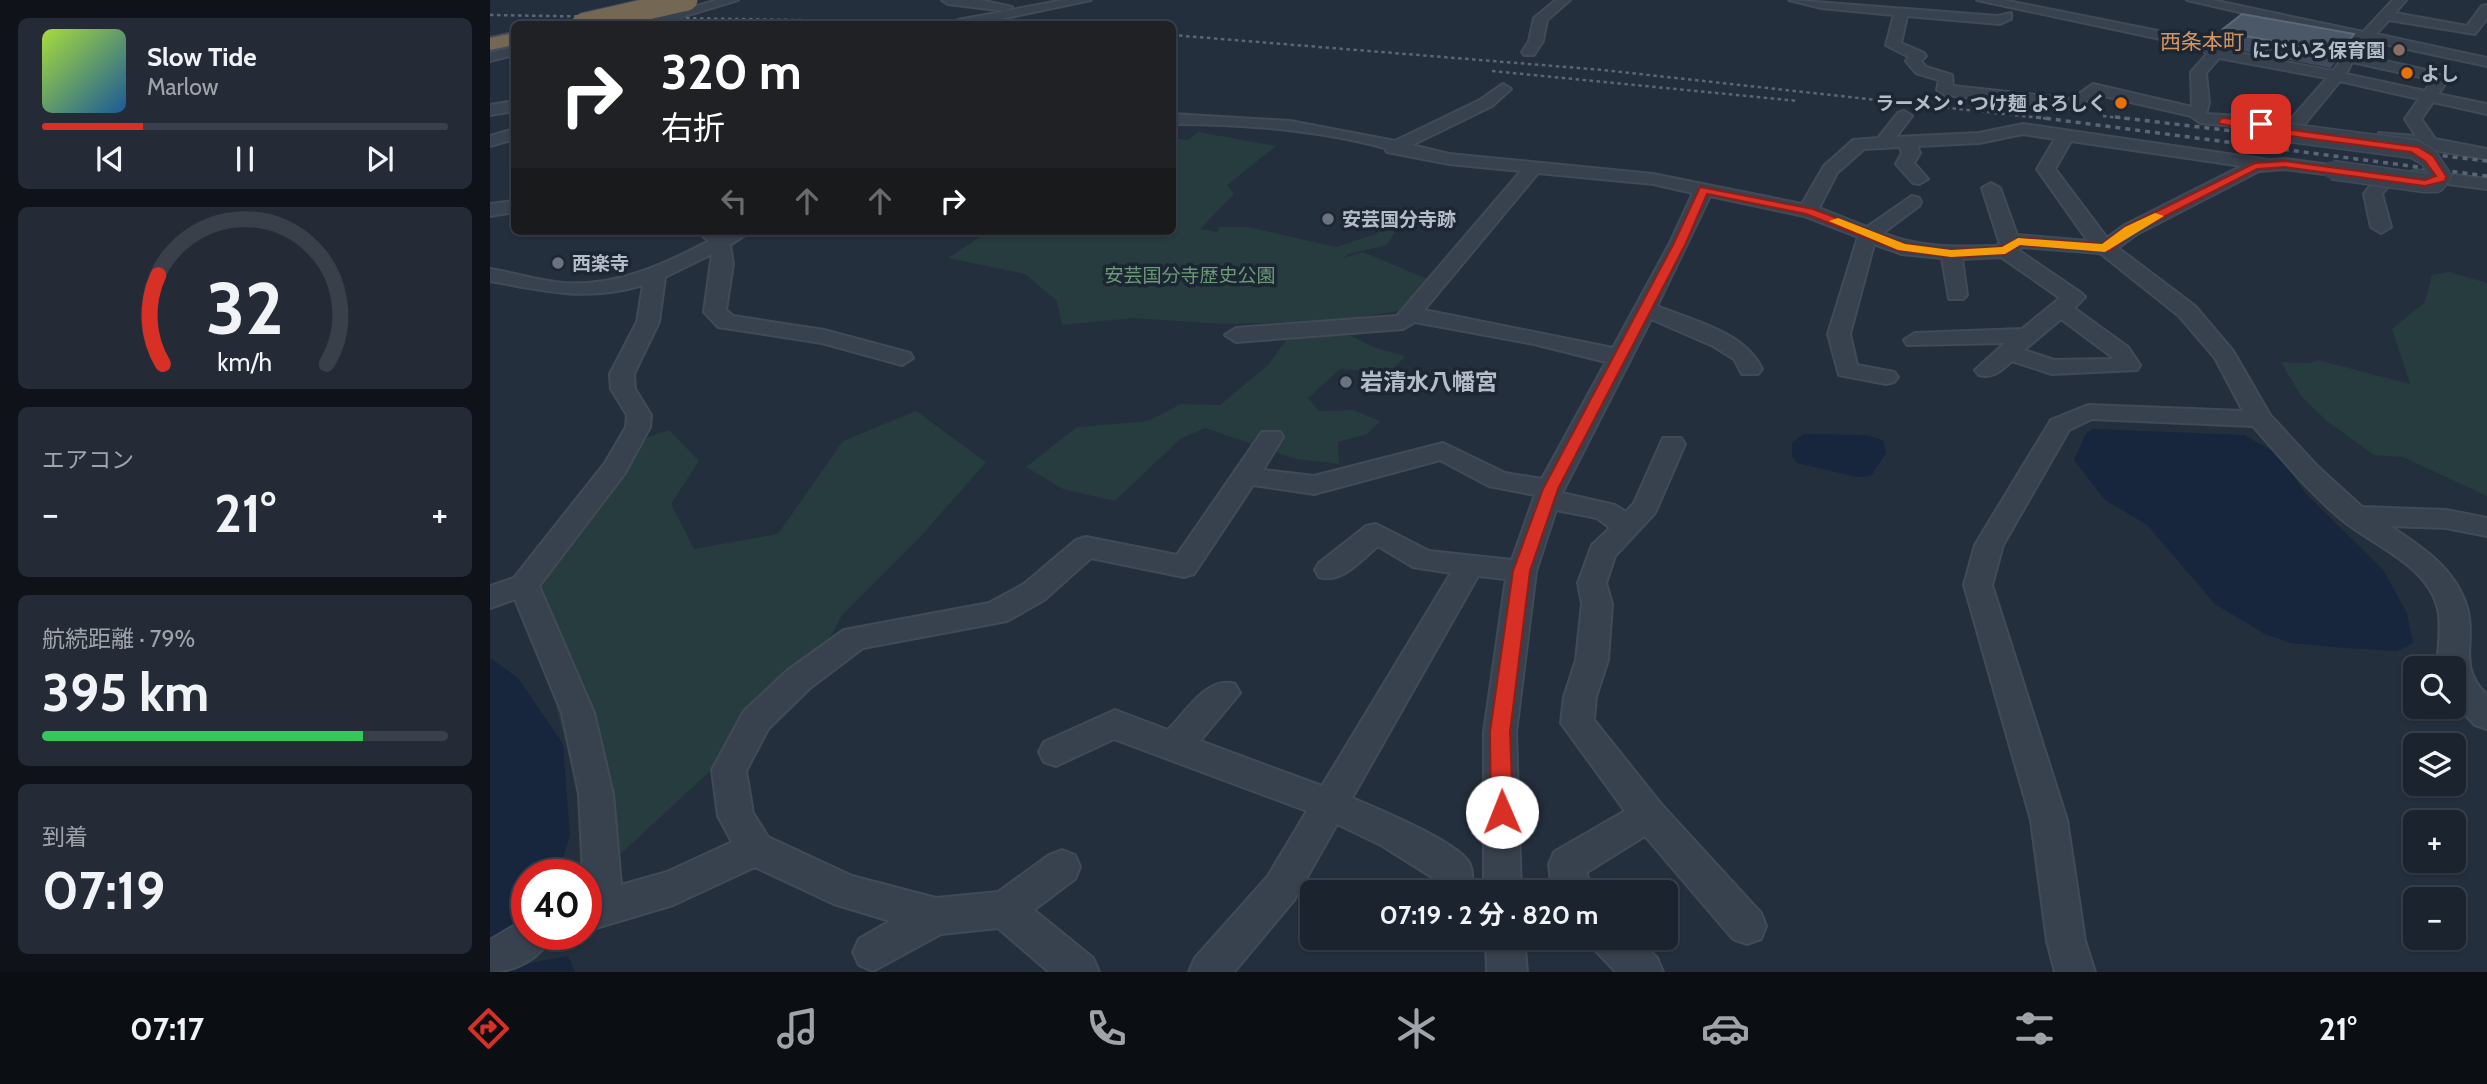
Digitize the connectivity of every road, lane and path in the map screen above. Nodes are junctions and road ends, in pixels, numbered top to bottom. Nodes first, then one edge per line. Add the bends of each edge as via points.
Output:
1 (672, 0) edge
2 (722, 0) edge
3 (948, 0) edge
4 (1085, 0) edge
5 (1564, 0) edge
6 (1795, 0) edge
7 (1983, 0) edge
8 (2400, 0) edge
9 (2201, 3) edge
10 (683, 7) edge
11 (2019, 7) junction
12 (1031, 10) junction
13 (1902, 10) junction
14 (2486, 12) edge
15 (2388, 16) junction
16 (612, 19) edge
17 (600, 21) edge
18 (643, 21) edge
19 (974, 21) edge
20 (2367, 36) junction
21 (511, 38) edge
22 (490, 42) edge
23 (511, 46) edge
24 (490, 51) edge
25 (511, 52) edge
26 (1529, 52) dead end
27 (2215, 53) junction
28 (490, 57) edge
29 (2348, 57) junction
30 (2487, 62) edge
31 (2337, 76) junction
32 (1503, 89) dead end
33 (490, 96) edge
34 (2429, 96) junction
35 (511, 97) edge
36 (511, 106) edge
37 (2487, 109) edge
38 (490, 110) edge
39 (2197, 113) junction
40 (1903, 116) dead end
41 (1176, 119) edge
42 (2222, 121) junction
43 (2296, 124) junction
44 (511, 135) edge
45 (2066, 135) junction
46 (490, 141) edge
47 (1907, 142) junction
48 (1884, 143) junction
49 (2429, 143) junction
50 (1394, 148) junction
51 (2487, 154) edge
52 (2279, 166) junction
53 (1533, 168) junction
54 (1919, 179) dead end
55 (2383, 181) junction
56 (2487, 184) edge
57 (1991, 188) dead end
58 (1703, 190) junction
59 (1912, 202) dead end
60 (511, 207) edge
61 (490, 210) edge
62 (1809, 211) junction
63 (2381, 227) dead end
64 (1871, 233) junction
65 (713, 237) edge
66 (2008, 247) junction
67 (2105, 248) junction
68 (1951, 253) junction
69 (490, 275) edge
70 (655, 275) junction
71 (1956, 295) dead end
72 (2059, 307) junction
73 (1646, 309) junction
74 (1406, 318) junction
75 (1236, 335) dead end
76 (2025, 336) junction
77 (1915, 340) dead end
78 (1387, 341) dead end
79 (2007, 352) junction
80 (1623, 354) junction
81 (902, 358) dead end
82 (1750, 369) dead end
83 (1987, 370) dead end
84 (1886, 377) dead end
85 (2260, 419) junction
86 (1271, 438) dead end
87 (1672, 444) dead end
88 (1247, 476) junction
89 (1549, 494) junction
90 (2355, 516) junction
91 (1628, 527) junction
92 (2487, 527) edge
93 (1469, 567) junction
94 (1329, 570) dead end
95 (1521, 571) junction
96 (524, 585) junction
97 (490, 597) edge
98 (2454, 656) edge
99 (1224, 693) dead end
100 (2466, 695) edge
101 (2487, 716) edge
102 (1175, 745) junction
103 (1055, 752) dead end
104 (1329, 804) junction
105 (1649, 815) junction
106 (755, 849) junction
107 (595, 859) edge
108 (1062, 867) dead end
109 (1454, 880) edge
110 (1503, 880) edge
111 (1569, 880) edge
112 (1005, 909) junction
113 (602, 910) edge
114 (936, 916) junction
115 (1747, 926) dead end
116 (511, 949) edge
117 (1506, 950) edge
118 (1622, 950) edge
119 (873, 952) dead end
120 (490, 963) edge
121 (1079, 972) edge
122 (1209, 972) edge
123 (1507, 972) edge
124 (1643, 972) edge
125 (2075, 972) edge

1 - 16 street
2 - 10 street
2 - 16 highway
3 - 12 street
4 - 12 street
5 - 26 street via 1541,18
6 - 13 street via 1851,9
7 - 11 street
8 - 15 street
9 - 20 street
10 - 17 highway, bridge
10 - 18 street, bridge
11 - 13 street via 2000,20
11 - 27 street via 2169,31
12 - 19 street
13 - 39 street via 1893,45 1919,56 1913,61 1921,70 1947,78 1945,90 2075,104 2093,89
14 - 15 street via 2470,31
15 - 20 street
20 - 29 street
20 - 30 street
21 - 22 highway
23 - 24 highway
25 - 28 street
27 - 31 street
27 - 39 street via 2198,72 2201,103
29 - 31 street
29 - 34 street via 2440,80
31 - 34 street
31 - 43 street
32 - 50 street via 1486,103
33 - 35 street
34 - 37 street
34 - 49 street via 2413,119
36 - 38 street
39 - 42 street via 2200,118
40 - 48 street
41 - 50 street via 1217,118 1363,138
42 - 43 street
42 - 52 street, bridge via 2414,149 2429,159 2441,176 2436,183 2425,183
43 - 49 street
44 - 46 street
45 - 47 street via 2023,129 1979,138
45 - 52 street
45 - 67 street via 2046,169
47 - 48 street
47 - 54 street via 1911,153 1905,164
48 - 62 street via 1859,144 1830,170
49 - 51 street
50 - 53 street
52 - 55 street
52 - 67 street via 2255,166 2130,230
53 - 58 street via 1653,179
53 - 74 street
55 - 56 street via 2398,173
55 - 63 street via 2373,194
57 - 66 street
58 - 62 street
58 - 73 street
59 - 64 street
60 - 61 street
62 - 64 street
64 - 68 street via 1902,248
64 - 84 street via 1839,334 1847,370
65 - 70 street
65 - 81 street via 725,261 715,312 726,322 824,337
66 - 67 street via 2018,241
66 - 68 street
66 - 72 street via 2048,284 2074,297
67 - 85 street via 2187,311 2225,356
68 - 71 street
69 - 70 street via 565,289 604,288
70 - 96 street via 648,322 622,374 623,389 639,415 638,427 616,467
72 - 76 street
72 - 79 street via 2120,352 2129,365 2052,368
73 - 80 street
73 - 82 street via 1721,341 1744,355
74 - 75 street
74 - 78 street
74 - 80 street via 1534,337 1606,355
76 - 77 street
76 - 79 street
79 - 83 street
80 - 89 street
85 - 90 street
85 - 125 street via 2088,412 2060,425 1989,545 1978,585 2049,820 2066,941
86 - 88 street
87 - 91 street via 1646,507
88 - 89 street via 1314,485 1443,451 1498,480
88 - 106 street via 1184,567 1086,547 1034,592 996,613 855,638 799,680 756,720 729,770 736,816
89 - 91 street via 1605,510
89 - 95 street
90 - 92 street via 2446,519
90 - 98 street via 2436,576 2454,609
91 - 105 street via 1602,552 1592,583 1597,604 1592,660 1577,723
93 - 94 street via 1423,560 1376,533
93 - 95 street
93 - 104 street
95 - 110 street via 1500,732
96 - 97 street
96 - 107 street via 578,713 596,794
99 - 102 street
100 - 101 street
102 - 103 street via 1115,723
102 - 104 street
104 - 109 street via 1423,849 1454,871
104 - 122 street via 1281,888
105 - 111 street via 1567,864
105 - 115 street
106 - 113 street via 673,888
106 - 114 street via 847,892
108 - 112 street
112 - 114 street
112 - 121 street
114 - 119 street
116 - 120 street
117 - 123 street
118 - 124 street

